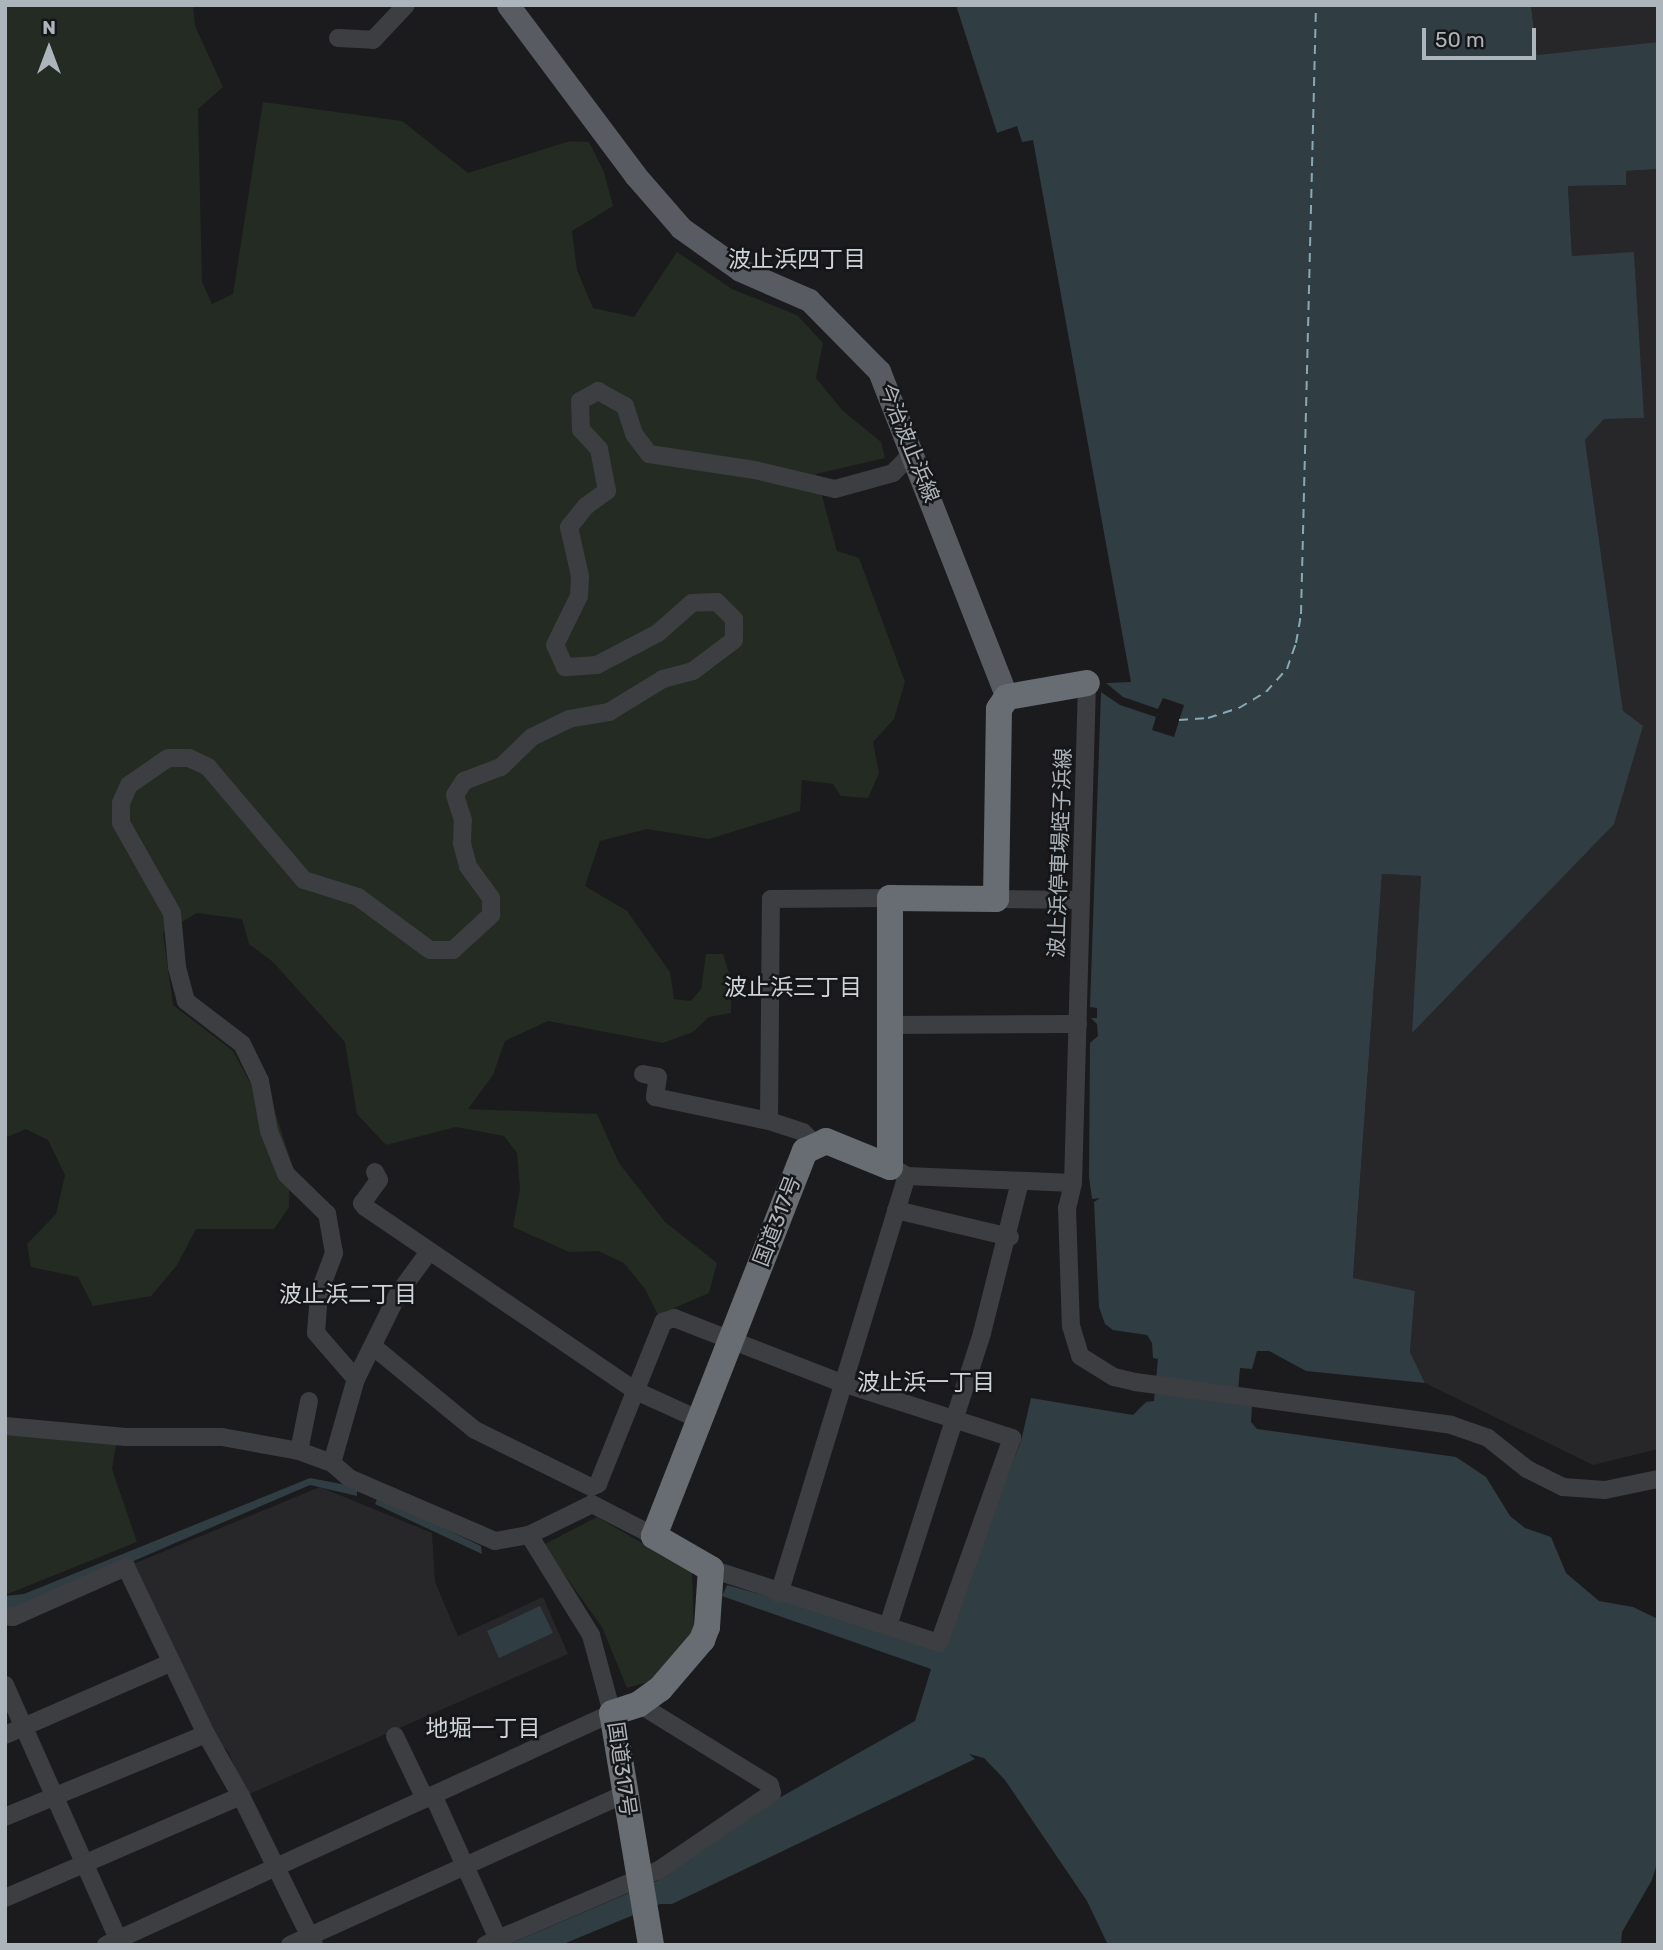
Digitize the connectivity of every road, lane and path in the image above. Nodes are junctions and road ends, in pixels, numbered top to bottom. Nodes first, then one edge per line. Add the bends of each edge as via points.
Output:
1 (406, 5) edge
2 (508, 5) edge
3 (338, 38) dead end
4 (913, 452) junction
5 (1087, 683) joint
6 (1007, 697) junction
7 (890, 898) junction
8 (996, 899) junction
9 (1081, 900) junction
10 (1078, 1024) junction
11 (890, 1025) junction
12 (643, 1074) dead end
13 (769, 1121) junction
14 (816, 1145) junction
15 (899, 1171) junction
16 (375, 1172) dead end
17 (1020, 1182) junction
18 (1073, 1183) junction
19 (896, 1210) junction
20 (1010, 1237) junction
21 (428, 1253) junction
22 (732, 1341) junction
23 (375, 1348) junction
24 (356, 1379) junction
25 (842, 1383) junction
26 (636, 1391) junction
27 (309, 1401) dead end
28 (956, 1419) junction
29 (700, 1420) junction
30 (5, 1426) edge
31 (299, 1451) junction
32 (332, 1463) junction
33 (1658, 1479) edge
34 (592, 1496) junction
35 (530, 1535) junction
36 (654, 1536) junction
37 (711, 1569) junction
38 (779, 1594) junction
39 (5, 1616) edge
40 (888, 1626) junction
41 (170, 1663) junction
42 (5, 1685) edge
43 (639, 1704) junction
44 (612, 1713) junction
45 (25, 1727) junction
46 (206, 1734) junction
47 (5, 1735) edge
48 (395, 1736) dead end
49 (624, 1794) junction
50 (55, 1795) junction
51 (241, 1796) junction
52 (429, 1797) junction
53 (5, 1817) edge
54 (85, 1864) junction
55 (466, 1864) junction
56 (277, 1869) junction
57 (639, 1881) junction
58 (5, 1898) edge
59 (312, 1940) edge
60 (492, 1942) edge
61 (115, 1943) edge
62 (290, 1945) edge
63 (651, 1945) edge

1 - 3 street via 373,40
2 - 4 main road, 今治波止浜線 via 635,175 681,228 740,270 809,300 879,371
4 - 6 main road, 今治波止浜線
4 - 24 street via 893,473 835,489 755,470 649,454 634,434 625,405 598,391 580,401 581,429 599,449 607,491 586,506 569,527 580,576 579,596 555,645 565,667 597,666 658,633 692,603 717,602 734,618 734,640 693,671 663,679 609,712 569,719 532,737 501,767 464,781 455,795 463,820 462,843 468,866 491,898 491,915 453,950 430,950 358,897 304,880 208,767 189,758 168,758 129,785 121,803 121,823 172,913 177,967 186,1001 242,1044 260,1081 268,1130 286,1174 327,1214 334,1253 318,1293 316,1333
5 - 6 highway
5 - 9 street, 波止浜停車場蛭子浜線
6 - 8 highway via 999,709
7 - 8 highway
7 - 11 highway
7 - 13 street via 771,899
8 - 9 street
9 - 10 street, 波止浜停車場蛭子浜線
10 - 11 street
10 - 18 street, 波止浜停車場蛭子浜線
11 - 15 highway
12 - 13 street via 658,1077 655,1097
13 - 14 street via 803,1132
14 - 15 highway via 826,1141
14 - 22 highway, 国道317号 via 799,1162
15 - 17 street
15 - 19 street
16 - 21 street via 379,1180 362,1203
17 - 18 street
17 - 20 street
18 - 33 street, 波止浜停車場蛭子浜線 via 1067,1208 1073,1343 1080,1356 1114,1377 1451,1425 1488,1438 1527,1469 1563,1487 1605,1490
19 - 20 street
19 - 25 street
20 - 28 street
21 - 23 street via 398,1294
21 - 26 street
22 - 25 street
22 - 26 street via 674,1318 663,1322
22 - 29 highway, 国道317号
23 - 24 street
23 - 34 street via 475,1430
24 - 32 street
25 - 28 street
25 - 38 street
26 - 29 street
26 - 34 street
27 - 31 street
28 - 40 street
28 - 40 street via 1012,1437 939,1643
29 - 36 highway, 国道317号
30 - 31 street via 125,1437 222,1437
31 - 32 street
32 - 35 street via 349,1478 484,1538
34 - 35 street
34 - 36 street
35 - 44 street via 591,1635
36 - 37 highway
37 - 38 street
37 - 43 highway, 国道317号 via 708,1627 702,1640 660,1689
38 - 40 street
39 - 41 street via 13,1617 126,1567
41 - 45 street
41 - 46 street
42 - 45 street
43 - 44 highway, 国道317号
43 - 57 street via 770,1785 772,1793
44 - 49 highway, 国道317号
44 - 52 street
45 - 47 street
45 - 50 street
46 - 50 street
46 - 51 street
48 - 52 street
49 - 55 street
49 - 57 highway, 国道317号
50 - 53 street
50 - 54 street
51 - 54 street
51 - 56 street
52 - 55 street
52 - 56 street
54 - 58 street
54 - 61 street
55 - 59 street
55 - 60 street
56 - 59 street
56 - 61 street
57 - 60 street
57 - 63 highway, 国道317号
59 - 62 street

